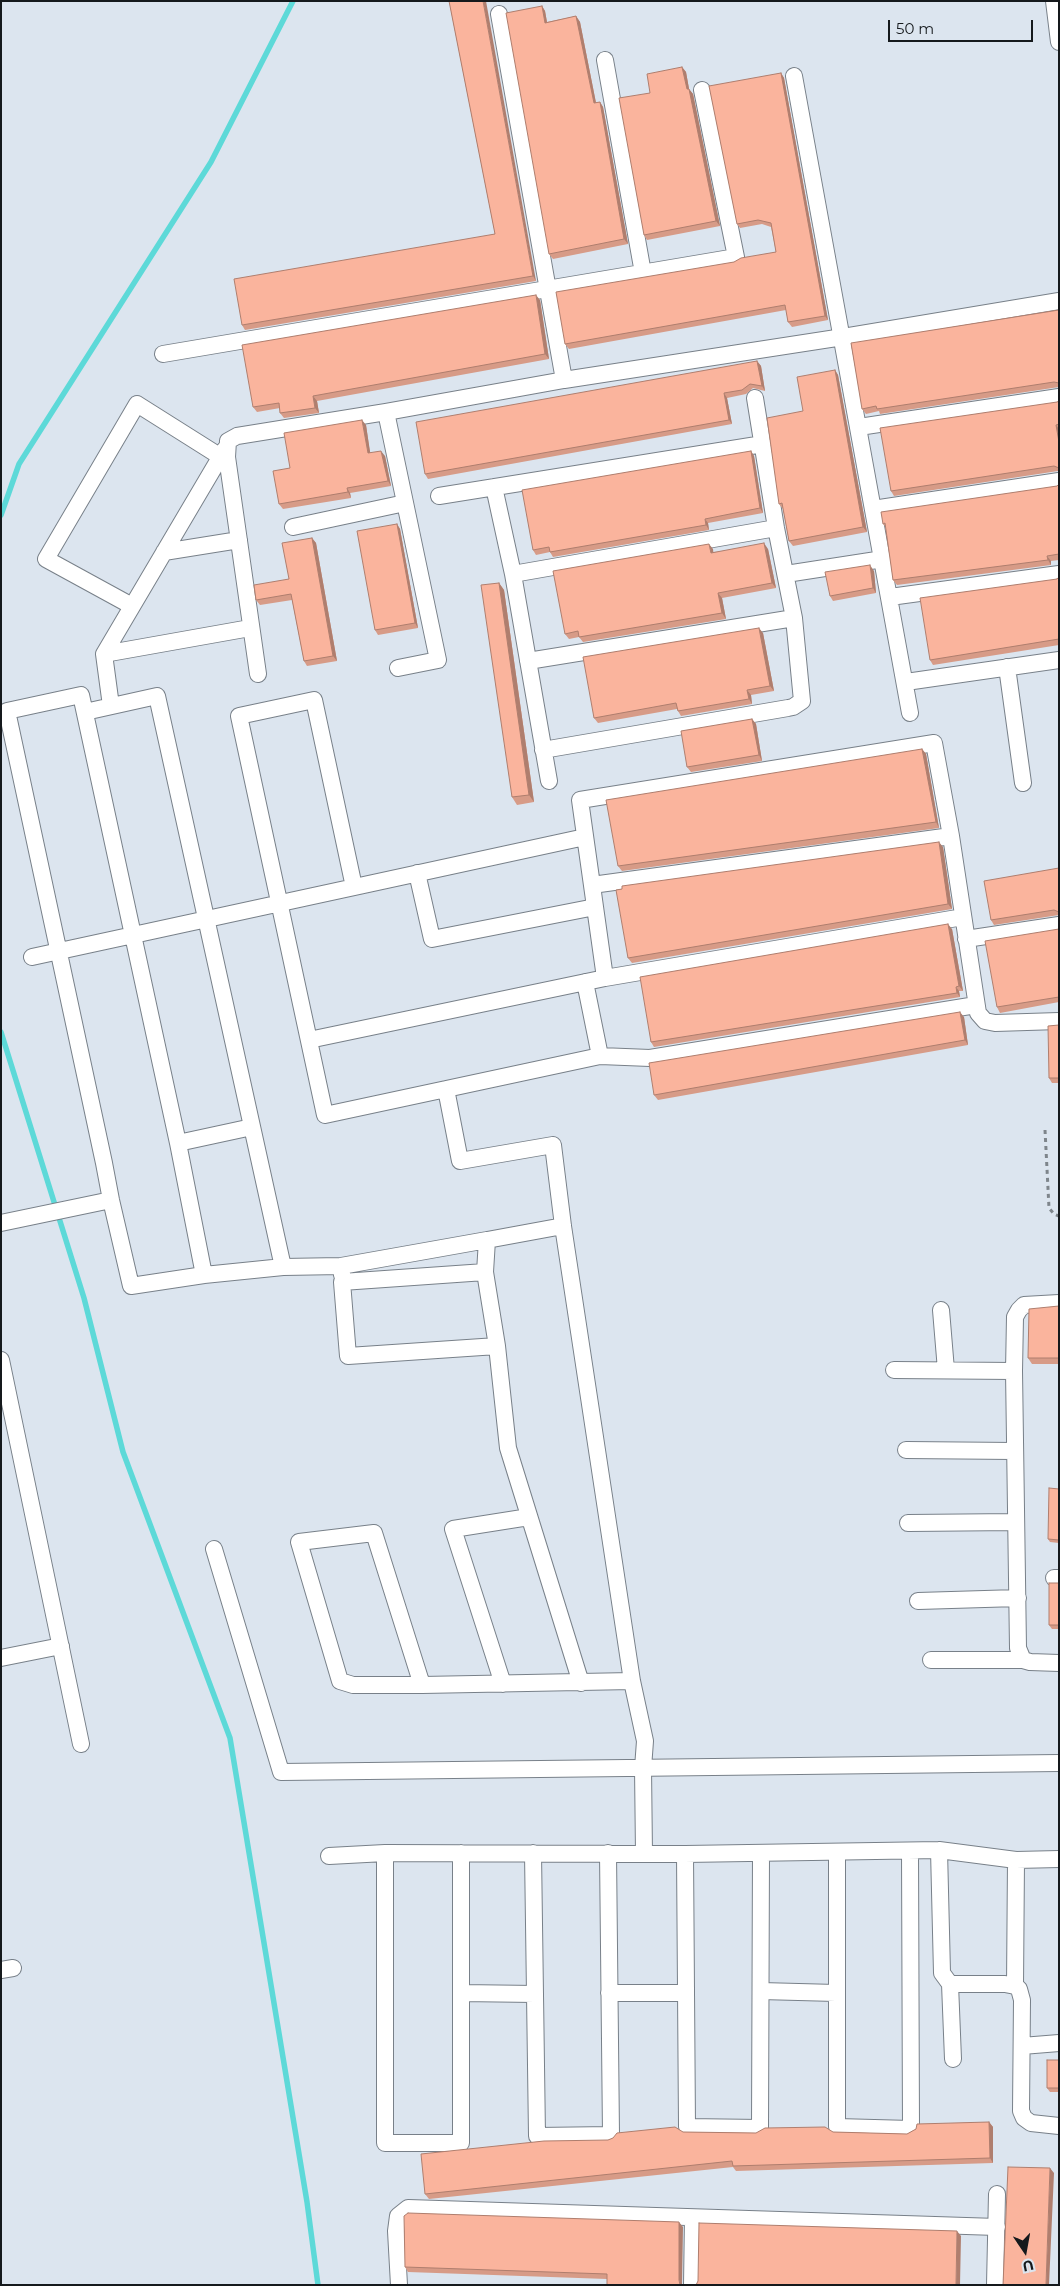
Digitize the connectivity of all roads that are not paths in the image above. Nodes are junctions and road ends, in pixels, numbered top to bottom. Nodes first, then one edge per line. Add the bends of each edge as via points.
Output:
1 (1054, 1) edge
2 (499, 14) dead end
3 (1059, 42) edge
4 (605, 60) dead end
5 (794, 76) dead end
6 (702, 90) dead end
7 (643, 273) junction
8 (548, 288) junction
9 (1059, 301) edge
10 (843, 338) junction
11 (163, 354) dead end
12 (564, 380) junction
13 (1059, 397) edge
14 (755, 398) dead end
15 (386, 412) junction
16 (859, 427) junction
17 (763, 444) junction
18 (224, 452) junction
19 (1059, 481) edge
20 (494, 488) junction
21 (439, 496) dead end
22 (405, 504) junction
23 (873, 509) junction
24 (294, 527) dead end
25 (776, 528) junction
26 (238, 540) junction
27 (164, 552) junction
28 (883, 559) junction
29 (513, 574) junction
30 (786, 574) junction
31 (1059, 574) edge
32 (890, 597) junction
33 (132, 606) junction
34 (794, 618) junction
35 (250, 628) junction
36 (104, 654) junction
37 (1059, 660) edge
38 (528, 661) junction
39 (1007, 667) junction
40 (398, 668) dead end
41 (258, 674) dead end
42 (906, 682) junction
43 (111, 706) junction
44 (85, 712) junction
45 (910, 713) dead end
46 (543, 750) junction
47 (548, 781) dead end
48 (1023, 783) dead end
49 (951, 836) junction
50 (585, 837) junction
51 (417, 873) junction
52 (592, 885) junction
53 (354, 887) junction
54 (279, 903) junction
55 (595, 907) junction
56 (962, 917) junction
57 (206, 919) junction
58 (1059, 925) edge
59 (133, 935) junction
60 (966, 939) junction
61 (59, 952) junction
62 (32, 957) dead end
63 (605, 978) junction
64 (585, 982) junction
65 (976, 1005) junction
66 (1055, 1021) edge
67 (308, 1040) junction
68 (600, 1056) junction
69 (446, 1089) junction
70 (252, 1127) junction
71 (178, 1143) junction
72 (111, 1200) junction
73 (1, 1223) edge
74 (563, 1226) junction
75 (487, 1240) junction
76 (341, 1266) junction
77 (283, 1267) junction
78 (485, 1272) junction
79 (204, 1274) junction
80 (342, 1282) junction
81 (1059, 1304) edge
82 (940, 1310) dead end
83 (497, 1346) junction
84 (1, 1360) edge
85 (894, 1370) dead end
86 (946, 1370) junction
87 (1014, 1371) junction
88 (906, 1450) dead end
89 (1014, 1450) junction
90 (529, 1517) junction
91 (908, 1522) dead end
92 (1016, 1522) junction
93 (214, 1549) dead end
94 (1018, 1598) junction
95 (918, 1601) dead end
96 (61, 1646) junction
97 (1, 1658) edge
98 (931, 1660) dead end
99 (1023, 1660) junction
100 (1059, 1663) edge
101 (632, 1681) junction
102 (582, 1683) junction
103 (503, 1684) junction
104 (422, 1685) junction
105 (81, 1744) dead end
106 (1059, 1763) edge
107 (643, 1768) junction
108 (939, 1850) junction
109 (910, 1851) junction
110 (837, 1852) junction
111 (385, 1853) junction
112 (461, 1853) junction
113 (533, 1853) junction
114 (608, 1853) junction
115 (761, 1853) junction
116 (644, 1854) junction
117 (685, 1854) junction
118 (329, 1856) dead end
119 (1059, 1859) edge
120 (1016, 1860) junction
121 (950, 1984) junction
122 (1015, 1986) junction
123 (761, 1991) junction
124 (461, 1993) junction
125 (609, 1993) junction
126 (686, 1993) junction
127 (836, 1993) junction
128 (535, 1994) junction
129 (1059, 2043) edge
130 (1022, 2046) junction
131 (953, 2059) dead end
132 (1059, 2126) edge
133 (997, 2194) dead end
134 (693, 2218) junction
135 (997, 2226) junction
136 (399, 2285) edge
137 (692, 2285) edge
138 (995, 2285) edge

1 - 3 street
2 - 8 street
4 - 7 street
5 - 10 street
6 - 7 street via 736,257
7 - 8 street
8 - 11 street
8 - 12 street
9 - 10 street
10 - 12 street
10 - 16 street
12 - 15 street
13 - 16 street
14 - 17 street
15 - 18 street via 250,432 228,441
15 - 22 street
16 - 23 street
17 - 20 street
17 - 25 street
18 - 26 street
18 - 27 street
18 - 33 street via 137,404 46,558
19 - 23 street
20 - 21 street
20 - 29 street
22 - 24 street
22 - 40 street via 438,660
23 - 28 street
25 - 29 street
25 - 30 street
26 - 27 street
26 - 35 street
27 - 33 street
28 - 30 street
28 - 32 street
29 - 38 street
30 - 34 street
31 - 32 street
32 - 42 street
33 - 36 street
34 - 38 street
34 - 46 street via 802,701 793,707
35 - 36 street
35 - 41 street
36 - 43 street
37 - 39 street
38 - 46 street
39 - 42 street
39 - 48 street
42 - 45 street
43 - 44 street
43 - 57 street via 157,696
44 - 59 street
44 - 61 street via 81,695 7,711
46 - 47 street
49 - 50 street via 932,743 580,800
49 - 52 street
49 - 56 street
50 - 51 street
50 - 52 street
51 - 53 street
51 - 55 street via 432,939
52 - 55 street
53 - 54 street
53 - 54 street via 314,700 239,716
54 - 57 street
54 - 67 street
55 - 63 street
56 - 60 street
56 - 63 street
57 - 59 street
57 - 70 street
58 - 60 street
59 - 61 street
59 - 71 street
60 - 65 street
61 - 62 street
61 - 72 street
63 - 64 street
64 - 67 street
64 - 68 street
65 - 66 street via 981,1018 990,1023
65 - 68 street via 650,1058
67 - 69 street via 325,1116
68 - 69 street
69 - 74 street via 460,1161 554,1145
70 - 71 street
70 - 77 street
71 - 79 street
72 - 73 street
72 - 79 street via 131,1286
74 - 75 street
74 - 101 street
75 - 76 street
75 - 78 street
76 - 77 street
76 - 80 street
77 - 79 street
78 - 80 street
78 - 83 street
80 - 83 street via 348,1356
81 - 87 street via 1024,1305 1019,1310 1015,1317
82 - 86 street
83 - 90 street via 508,1448
84 - 96 street
85 - 86 street
86 - 87 street
87 - 89 street
88 - 89 street
89 - 92 street
90 - 102 street
90 - 103 street via 453,1529
91 - 92 street
92 - 94 street
93 - 107 street via 281,1772
94 - 95 street
94 - 99 street via 1018,1648
96 - 97 street
96 - 105 street
98 - 99 street
99 - 100 street
101 - 102 street
101 - 107 street via 645,1741
102 - 103 street
103 - 104 street
104 - 104 street via 374,1532 299,1542 340,1681 353,1685
106 - 107 street
107 - 116 street
108 - 109 street
108 - 120 street
108 - 121 street via 942,1973
109 - 110 street
109 - 127 street via 911,2129 837,2127
110 - 115 street
110 - 127 street
111 - 112 street
111 - 118 street
111 - 124 street via 385,2144 461,2143
112 - 113 street
112 - 124 street
113 - 114 street
113 - 128 street
114 - 116 street
114 - 125 street
115 - 117 street
115 - 123 street
116 - 117 street
117 - 126 street
119 - 120 street
120 - 122 street
121 - 122 street
121 - 131 street
122 - 130 street via 1021,1994
123 - 126 street via 760,2128 686,2128
123 - 127 street
124 - 128 street
125 - 126 street
125 - 128 street via 611,2135 537,2136
129 - 130 street
130 - 132 street via 1021,2111 1024,2118 1030,2124
133 - 135 street
134 - 135 street
134 - 136 street via 408,2208 398,2216 396,2232
134 - 137 street
135 - 138 street

